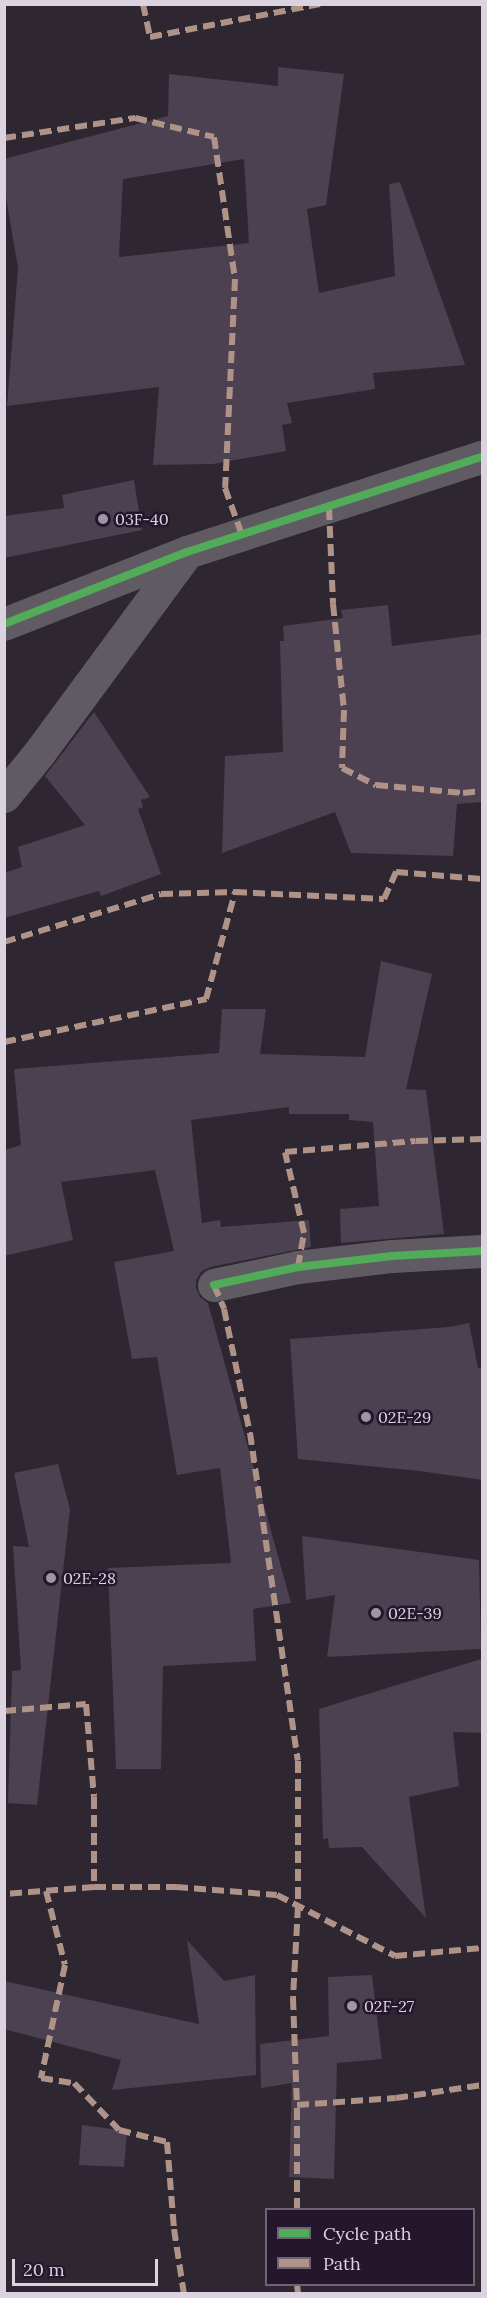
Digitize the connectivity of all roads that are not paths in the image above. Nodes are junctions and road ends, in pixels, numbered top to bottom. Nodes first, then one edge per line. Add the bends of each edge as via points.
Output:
1 (483, 457) edge
2 (187, 552) junction
3 (4, 624) edge
4 (4, 796) edge
5 (483, 1251) edge
6 (214, 1285) dead end

1 - 2 street
2 - 3 street
2 - 4 street
5 - 6 street via 298,1267

